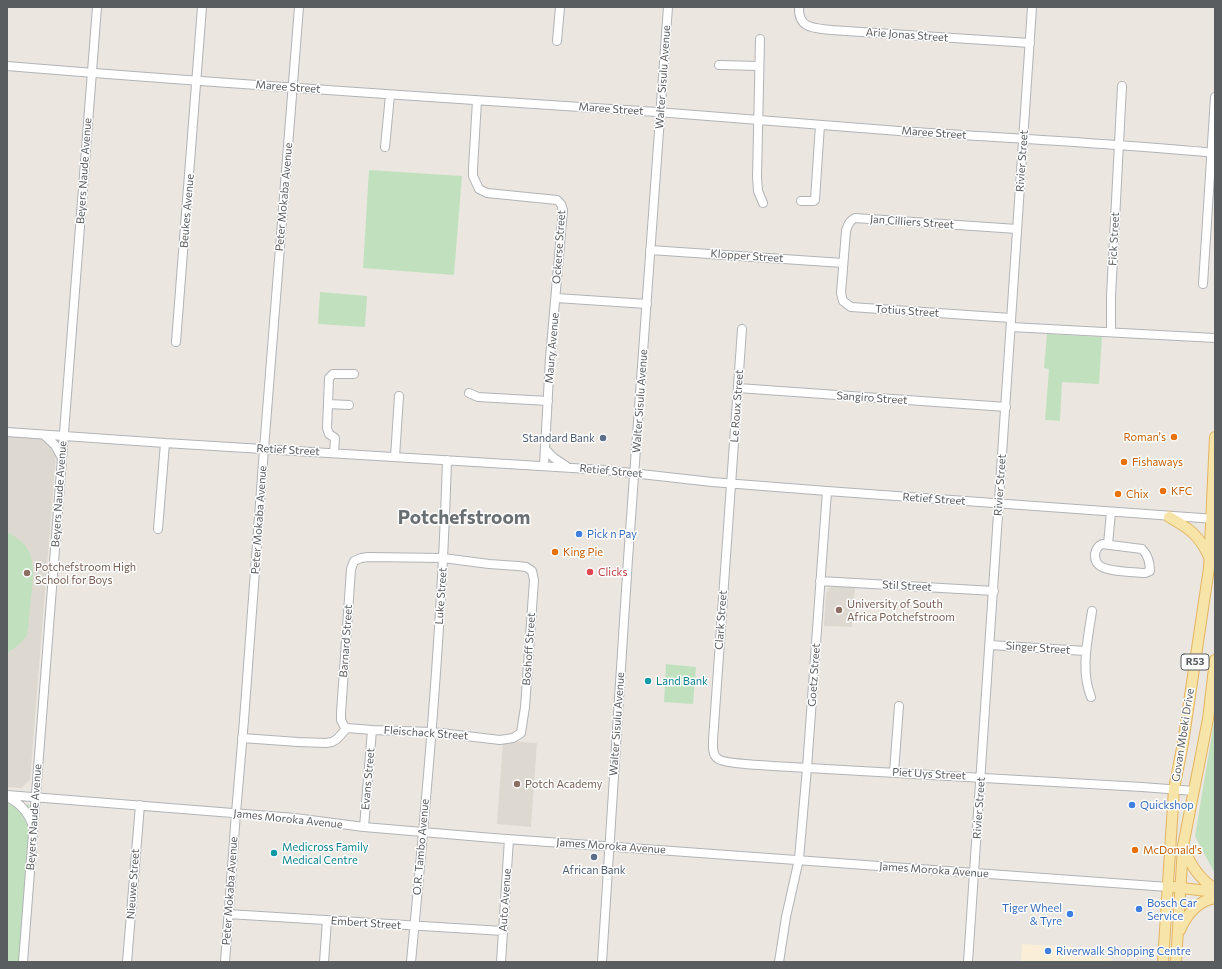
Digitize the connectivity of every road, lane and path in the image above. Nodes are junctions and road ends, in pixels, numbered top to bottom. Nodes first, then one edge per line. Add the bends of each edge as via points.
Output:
1 (96, 7) edge
2 (202, 7) edge
3 (299, 7) edge
4 (560, 7) edge
5 (668, 7) edge
6 (799, 7) edge
7 (1032, 7) edge
8 (760, 39) dead end
9 (557, 42) dead end
10 (1030, 43) junction
11 (719, 65) dead end
12 (7, 66) edge
13 (759, 66) junction
14 (92, 73) junction
15 (197, 80) junction
16 (1122, 86) dead end
17 (292, 88) junction
18 (390, 95) junction
19 (1215, 96) edge
20 (477, 101) junction
21 (660, 112) junction
22 (758, 121) junction
23 (820, 125) junction
24 (1024, 139) junction
25 (1120, 145) junction
26 (385, 147) dead end
27 (1213, 152) edge
28 (801, 201) dead end
29 (763, 203) dead end
30 (1017, 229) junction
31 (650, 250) junction
32 (843, 263) junction
33 (1203, 284) dead end
34 (556, 298) junction
35 (647, 304) junction
36 (1012, 318) junction
37 (1011, 327) junction
38 (742, 329) dead end
39 (1112, 332) junction
40 (1215, 338) edge
41 (176, 342) dead end
42 (354, 374) dead end
43 (738, 388) junction
44 (469, 393) dead end
45 (399, 396) dead end
46 (548, 401) junction
47 (328, 404) junction
48 (349, 405) dead end
49 (1006, 407) junction
50 (7, 432) edge
51 (44, 435) junction
52 (63, 437) junction
53 (1215, 437) edge
54 (165, 443) junction
55 (264, 449) junction
56 (545, 449) junction
57 (334, 453) junction
58 (62, 456) junction
59 (395, 457) junction
60 (447, 460) junction
61 (544, 466) junction
62 (568, 467) junction
63 (634, 473) junction
64 (731, 483) junction
65 (827, 492) junction
66 (999, 503) junction
67 (1111, 512) junction
68 (1169, 516) junction
69 (1213, 519) edge
70 (158, 529) dead end
71 (1108, 544) junction
72 (443, 558) junction
73 (1209, 559) junction
74 (820, 581) junction
75 (994, 591) junction
76 (1092, 611) dead end
77 (990, 645) junction
78 (1086, 651) junction
79 (1215, 660) edge
80 (1091, 698) dead end
81 (899, 706) dead end
82 (348, 728) junction
83 (372, 730) junction
84 (432, 732) junction
85 (521, 733) joint
86 (242, 738) junction
87 (715, 756) joint
88 (807, 768) junction
89 (894, 772) junction
90 (981, 777) junction
91 (1174, 789) junction
92 (1194, 791) junction
93 (7, 796) edge
94 (36, 798) junction
95 (140, 805) junction
96 (236, 813) junction
97 (364, 827) junction
98 (34, 832) junction
99 (423, 832) junction
100 (509, 839) junction
101 (609, 846) junction
102 (1183, 846) junction
103 (799, 859) junction
104 (974, 873) junction
105 (1168, 886) junction
106 (1181, 887) junction
107 (1215, 889) edge
108 (1215, 892) edge
109 (1215, 898) edge
110 (228, 914) junction
111 (327, 920) junction
112 (415, 926) junction
113 (503, 931) junction
114 (1178, 935) junction
115 (23, 962) edge
116 (127, 962) edge
117 (225, 962) edge
118 (324, 962) edge
119 (411, 962) edge
120 (501, 962) edge
121 (602, 962) edge
122 (779, 962) edge
123 (968, 962) edge
124 (1163, 962) edge
125 (1176, 962) edge

1 - 14 street, Beyers Naude Avenue
2 - 15 street, Beukes Avenue
3 - 17 street, Peter Mokaba Avenue
4 - 9 street
5 - 21 street, Walter Sisulu Avenue
6 - 10 street, Arie Jonas Street via 800,19 809,27
7 - 10 street, Rivier Street
8 - 13 street
10 - 24 street, Rivier Street
11 - 13 street
12 - 14 street, Maree Street
13 - 22 street
14 - 15 street, Maree Street
14 - 52 street, Beyers Naude Avenue
15 - 17 street, Maree Street
15 - 41 street, Beukes Avenue
16 - 25 street, Fick Street
17 - 18 street, Maree Street
17 - 55 street, Peter Mokaba Avenue
18 - 20 street, Maree Street
18 - 26 street
19 - 27 street
20 - 21 street, Maree Street
20 - 34 street, Ockerse Street via 473,176 479,189 493,193 551,198 561,204 563,210
21 - 22 street, Maree Street
21 - 31 street, Walter Sisulu Avenue
22 - 23 street, Maree Street
22 - 29 street via 757,177 758,192
23 - 24 street, Maree Street
23 - 28 street via 815,200
24 - 25 street, Maree Street
24 - 30 street, Rivier Street
25 - 27 street, Maree Street
25 - 39 street, Fick Street via 1111,296
27 - 33 street
30 - 32 street, Jan Cilliers Street via 855,218 847,227
30 - 36 street, Rivier Street
31 - 32 street, Klopper Street
31 - 35 street, Walter Sisulu Avenue
32 - 36 street, Totius Street via 841,293 843,301 851,307
34 - 35 street, Maury Avenue
34 - 46 street, Maury Avenue
35 - 63 street, Walter Sisulu Avenue
36 - 37 street, Rivier Street
37 - 39 street
37 - 49 street, Rivier Street
38 - 43 street, Le Roux Street
39 - 40 street
42 - 47 street via 331,375
43 - 49 street, Sangiro Street
43 - 64 street, Le Roux Street
44 - 46 street via 478,397
45 - 59 street
46 - 56 street, Maury Avenue
47 - 48 street
47 - 57 street via 328,431 335,438
49 - 66 street, Rivier Street
50 - 51 street, Retief Street
51 - 52 street, Retief Street
51 - 58 street
52 - 54 street, Retief Street
52 - 58 street, Beyers Naude Avenue
53 - 69 main road, Govan Mbeki Drive / R53
54 - 55 street, Retief Street
54 - 70 street
55 - 57 street, Retief Street
55 - 86 street, Peter Mokaba Avenue
56 - 61 street, Maury Avenue
56 - 62 street
57 - 59 street, Retief Street
58 - 94 street, Beyers Naude Avenue
59 - 60 street, Retief Street
60 - 61 street, Retief Street
60 - 72 street, Luke Street
61 - 62 street, Retief Street
62 - 63 street, Retief Street
63 - 64 street, Retief Street
63 - 101 street, Walter Sisulu Avenue
64 - 65 street, Retief Street
64 - 87 street, Clark Street via 713,740
65 - 66 street, Retief Street
65 - 74 street, Goetz Street
66 - 67 street, Retief Street
66 - 75 street, Rivier Street
67 - 68 street, Retief Street
67 - 71 street
68 - 69 street, Retief Street
68 - 73 main road via 1197,536
69 - 73 main road, Govan Mbeki Drive / R53
71 - 71 street via 1142,549 1147,556 1150,571 1145,573 1114,570 1100,566 1096,561 1096,549 1102,544
72 - 82 street, Barnard Street via 361,558 354,561 351,569 341,713 342,724
72 - 84 street, Luke Street
72 - 85 street, Boshoff Street via 526,567 532,571 534,580
73 - 91 main road, Govan Mbeki Drive / R53
74 - 75 street, Stil Street
74 - 88 street, Goetz Street
75 - 77 street, Rivier Street
76 - 78 street, Singer Street
77 - 78 street, Singer Street
77 - 90 street, Rivier Street
78 - 80 street, Singer Street via 1086,681
79 - 92 main road, Govan Mbeki Drive / R53 via 1208,719
81 - 89 street
82 - 83 street, Fleischack Street
82 - 86 street via 337,739 326,743
83 - 84 street, Fleischack Street
83 - 97 street, Evans Street
84 - 85 street, Fleischack Street via 500,740
84 - 99 street, O.R. Tambo Avenue
86 - 96 street, Peter Mokaba Avenue
87 - 88 street, Piet Uys Street via 718,760 726,762
88 - 89 street, Piet Uys Street
88 - 103 street, Goetz Street
89 - 90 street, Piet Uys Street
90 - 91 street, Piet Uys Street
90 - 104 street, Rivier Street
91 - 92 street, Piet Uys Street
91 - 105 main road, Govan Mbeki Drive / R53
92 - 102 main road, Govan Mbeki Drive / R53
93 - 94 street, James Moroka Avenue
93 - 98 street via 25,811
94 - 95 street, James Moroka Avenue
94 - 98 street, Beyers Naude Avenue
95 - 96 street, James Moroka Avenue
95 - 116 street, Nieuwe Street
96 - 97 street, James Moroka Avenue
96 - 110 street, Peter Mokaba Avenue
97 - 99 street, James Moroka Avenue
98 - 115 street, Beyers Naude Avenue
99 - 100 street, James Moroka Avenue
99 - 112 street, O.R. Tambo Avenue
100 - 101 street, James Moroka Avenue
100 - 113 street, Auto Avenue
101 - 103 street, James Moroka Avenue
101 - 121 street, Walter Sisulu Avenue
102 - 106 main road, Govan Mbeki Drive / R53
102 - 107 main road via 1197,874
103 - 104 street, James Moroka Avenue
103 - 122 street, Goetz Street
104 - 105 street, James Moroka Avenue
104 - 123 street, Rivier Street
105 - 106 main road, James Moroka Avenue
105 - 124 main road, Govan Mbeki Drive / R53
106 - 108 main road, James Moroka Avenue
106 - 114 main road, Govan Mbeki Drive / R53
109 - 114 main road via 1202,902 1193,909
110 - 111 street, Embert Street
110 - 117 street, Peter Mokaba Avenue
111 - 112 street, Embert Street
111 - 118 street
112 - 113 street, Embert Street
112 - 119 street, O.R. Tambo Avenue
113 - 120 street, Auto Avenue
114 - 125 main road, Govan Mbeki Drive / R53

